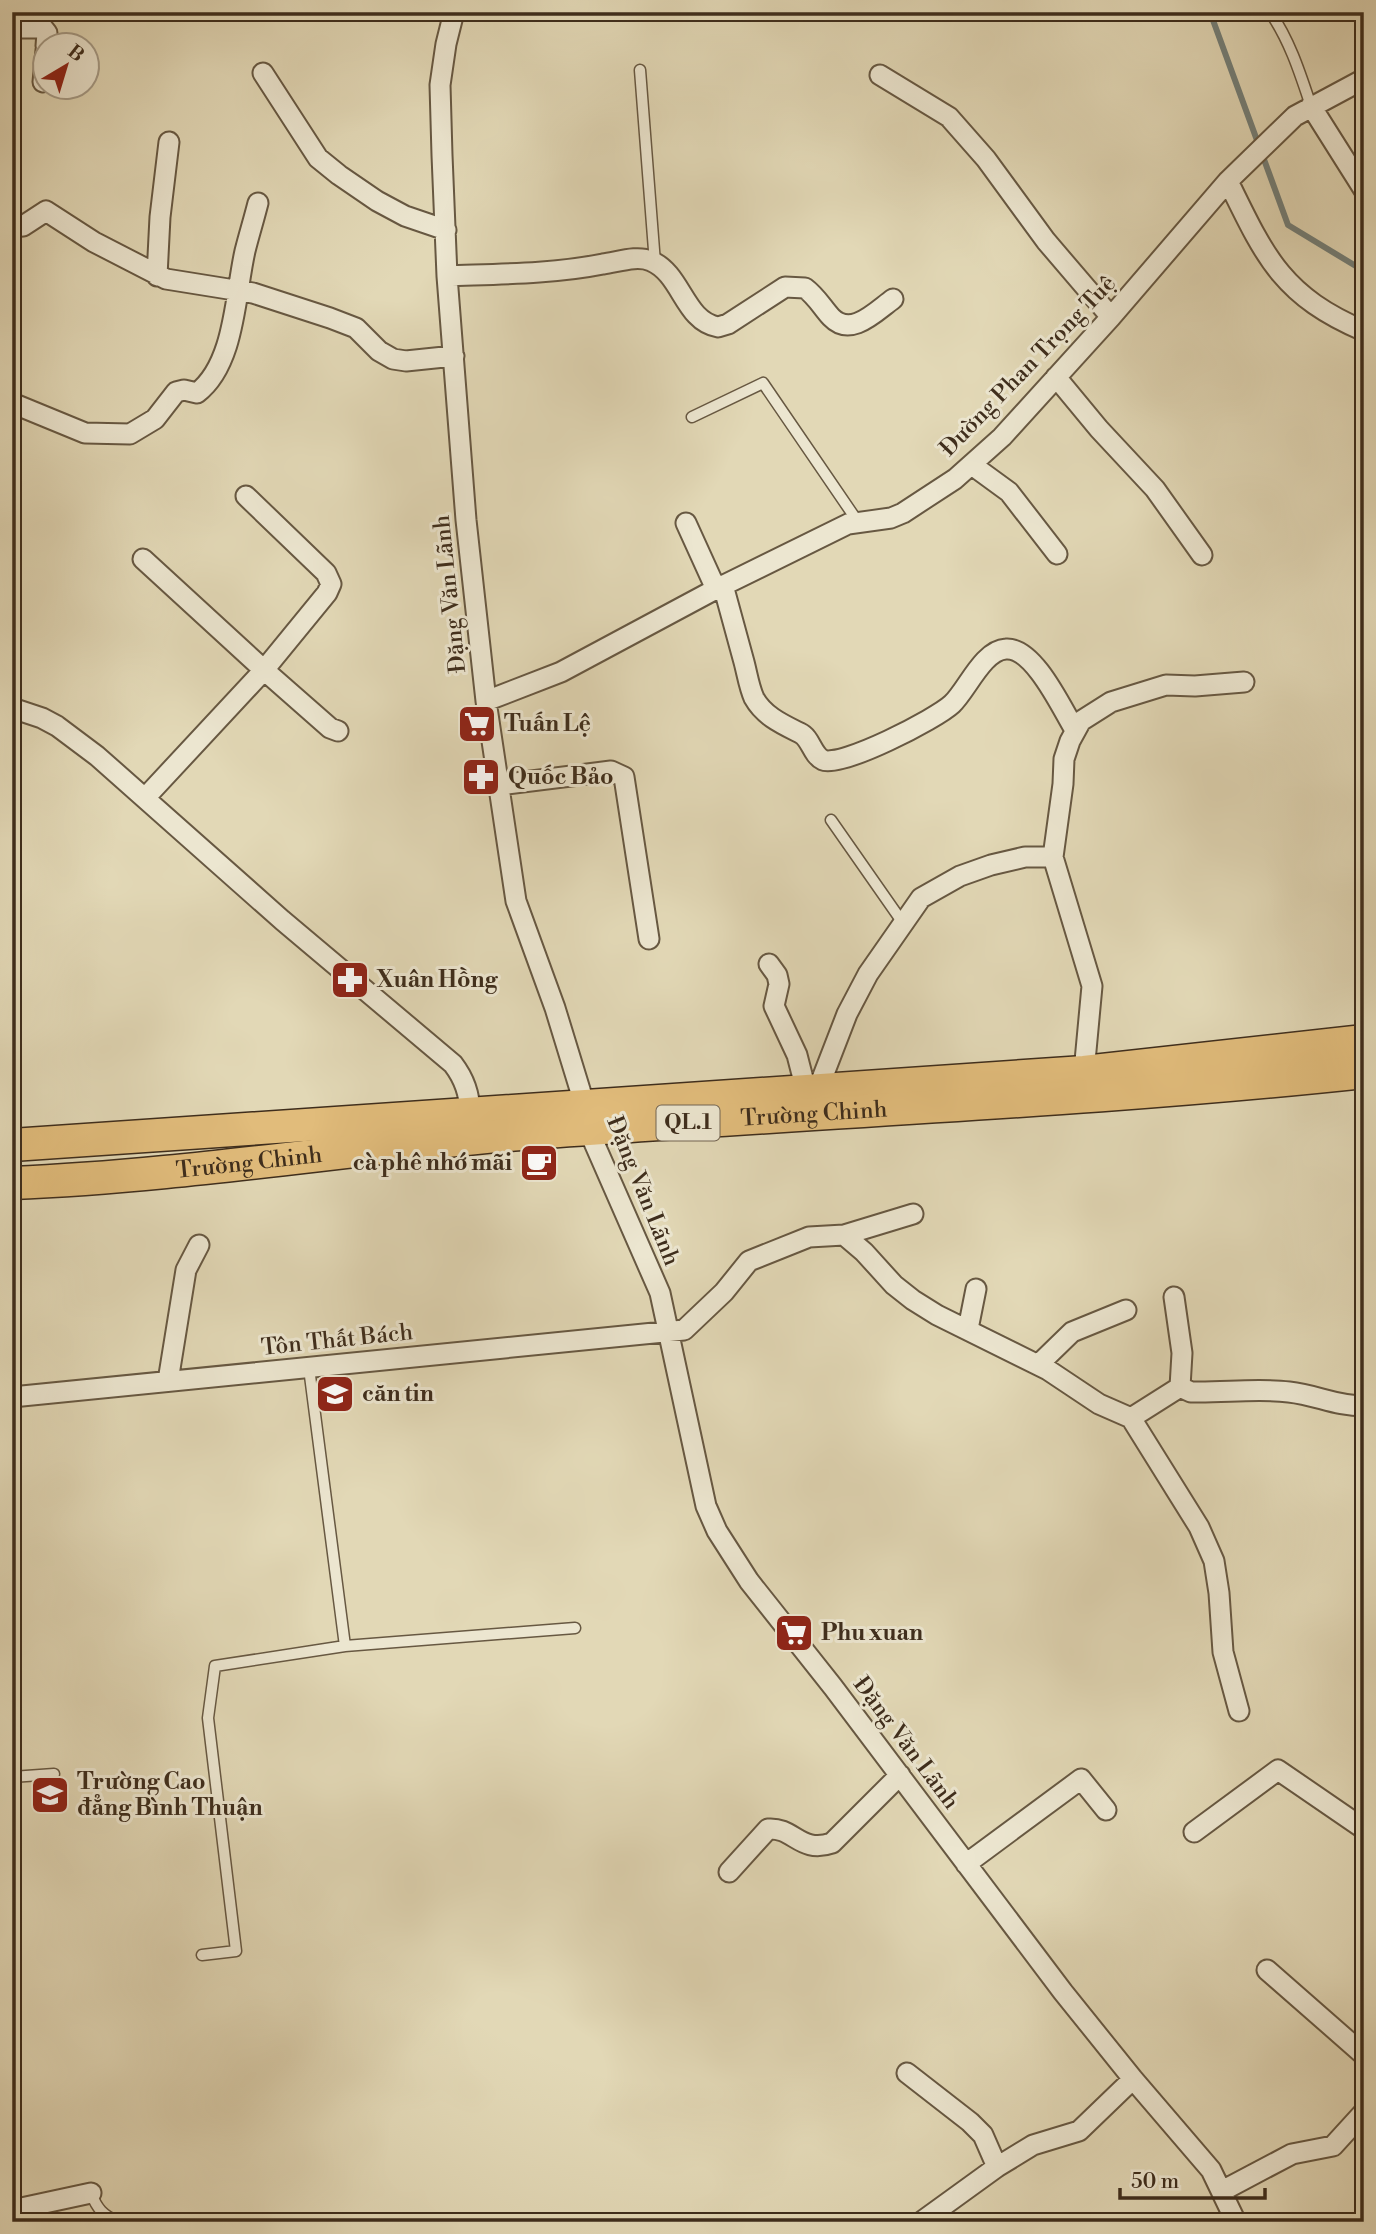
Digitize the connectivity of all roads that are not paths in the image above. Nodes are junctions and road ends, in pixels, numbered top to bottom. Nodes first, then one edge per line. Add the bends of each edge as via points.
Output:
1 (454, 12) edge
2 (1270, 12) edge
3 (12, 28) edge
4 (46, 32) edge
5 (640, 70) dead end
6 (263, 73) dead end
7 (880, 75) dead end
8 (1364, 79) edge
9 (1303, 111) junction
10 (169, 142) dead end
11 (1228, 181) junction
12 (1364, 190) edge
13 (258, 204) dead end
14 (12, 227) edge
15 (446, 230) junction
16 (655, 263) junction
17 (157, 276) junction
18 (447, 276) junction
19 (238, 290) junction
20 (893, 299) dead end
21 (1111, 317) junction
22 (1364, 331) edge
23 (454, 356) junction
24 (1056, 377) junction
25 (12, 403) edge
26 (692, 417) dead end
27 (972, 465) junction
28 (246, 496) dead end
29 (858, 522) junction
30 (686, 523) dead end
31 (1057, 554) dead end
32 (1202, 555) dead end
33 (143, 559) dead end
34 (719, 587) junction
35 (264, 670) junction
36 (1244, 682) dead end
37 (486, 701) junction
38 (12, 708) edge
39 (1076, 730) junction
40 (338, 731) dead end
41 (499, 785) junction
42 (145, 798) junction
43 (831, 820) dead end
44 (1054, 857) junction
45 (904, 922) junction
46 (649, 939) dead end
47 (769, 964) dead end
48 (1364, 1041) edge
49 (1084, 1072) junction
50 (1364, 1072) edge
51 (812, 1090) junction
52 (586, 1118) junction
53 (468, 1126) junction
54 (12, 1145) edge
55 (12, 1183) edge
56 (913, 1214) dead end
57 (844, 1235) junction
58 (199, 1245) dead end
59 (976, 1289) dead end
60 (1174, 1297) dead end
61 (1126, 1310) dead end
62 (968, 1329) junction
63 (667, 1332) junction
64 (1038, 1365) junction
65 (309, 1368) junction
66 (168, 1381) junction
67 (1180, 1387) junction
68 (12, 1397) edge
69 (1364, 1406) edge
70 (1131, 1418) junction
71 (575, 1628) dead end
72 (345, 1646) junction
73 (1240, 1711) dead end
74 (54, 1774) dead end
75 (900, 1776) junction
76 (12, 1777) edge
77 (1106, 1810) dead end
78 (1364, 1829) edge
79 (1194, 1832) dead end
80 (966, 1864) junction
81 (729, 1872) dead end
82 (202, 1955) dead end
83 (1268, 1970) dead end
84 (1364, 2054) edge
85 (907, 2073) dead end
86 (1133, 2079) junction
87 (1364, 2112) edge
88 (997, 2166) junction
89 (1222, 2191) junction
90 (92, 2193) joint
91 (12, 2210) edge
92 (118, 2222) edge
93 (921, 2222) edge
94 (1236, 2222) edge

1 - 15 street, Đặng Văn Lãnh via 440,85
2 - 9 lane via 1296,60
3 - 4 street via 43,28
5 - 16 lane
6 - 15 street via 318,158 377,201
7 - 21 street via 949,117
8 - 9 street, Đường Phan Trọng Tuệ
9 - 11 street, Đường Phan Trọng Tuệ
9 - 12 street
10 - 17 street
11 - 21 street, Đường Phan Trọng Tuệ
11 - 22 street via 1274,268 1313,304
13 - 19 street
14 - 17 street via 23,226 46,211
15 - 18 street, Đặng Văn Lãnh
16 - 18 street via 638,258 595,266
16 - 20 street via 703,321 718,327 785,287 805,288 843,326 853,326
17 - 19 street
18 - 23 street, Đặng Văn Lãnh
19 - 23 street via 356,328 393,359
19 - 25 street via 225,350 215,372 197,393 176,392 143,428 130,434 85,433
21 - 24 street, Đường Phan Trọng Tuệ
23 - 37 street, Đặng Văn Lãnh
24 - 27 street, Đường Phan Trọng Tuệ
24 - 32 street via 1147,480
26 - 29 lane via 763,383
27 - 29 street, Đường Phan Trọng Tuệ via 903,513
27 - 31 street via 1009,492
28 - 35 street via 326,573 331,584
29 - 34 street, Đường Phan Trọng Tuệ
30 - 34 street
33 - 35 street
34 - 37 street, Đường Phan Trọng Tuệ via 561,672
34 - 39 street via 753,696 774,720 804,735 819,759 842,759 919,726 950,706 977,669 1007,648 1034,663
35 - 40 street
35 - 42 street
36 - 39 street via 1166,685 1142,691 1111,702 1081,721
37 - 41 street, Đặng Văn Lãnh
38 - 42 street via 57,726
39 - 44 street via 1064,759
41 - 46 street via 611,771 624,777
41 - 52 street, Đặng Văn Lãnh via 516,901 555,1008
42 - 53 street via 453,1064 466,1086
43 - 45 lane
44 - 45 street via 1025,857 960,876 920,898
44 - 49 street via 1092,986
45 - 51 street via 852,1004
47 - 51 street via 779,984 774,1006
48 - 49 highway, Trường Chinh / QL.1
49 - 51 highway, Trường Chinh / QL.1
50 - 52 highway, Trường Chinh / QL.1 via 1217,1087
51 - 52 highway, Trường Chinh / QL.1
52 - 53 highway, Trường Chinh / QL.1
52 - 63 street, Đặng Văn Lãnh via 660,1293
53 - 54 highway, Trường Chinh / QL.1
53 - 55 highway, Trường Chinh / QL.1 via 174,1171
56 - 57 street, Tôn Thất Bách
57 - 62 street via 903,1293
57 - 63 street, Tôn Thất Bách via 809,1237 749,1261 684,1330
58 - 66 street via 186,1270
59 - 62 street
60 - 67 street via 1182,1353
61 - 64 street via 1072,1332
62 - 64 street
63 - 65 street, Tôn Thất Bách
63 - 75 street, Đặng Văn Lãnh via 696,1469 717,1531 749,1581
64 - 70 street
65 - 66 street, Tôn Thất Bách
65 - 72 lane
66 - 68 street, Tôn Thất Bách
67 - 69 street via 1191,1392 1286,1391 1344,1406
67 - 70 street
70 - 73 street via 1199,1527 1214,1560 1223,1652
71 - 72 lane
72 - 82 lane via 215,1666 208,1718 236,1951
74 - 76 lane
75 - 80 street, Đặng Văn Lãnh
75 - 81 street via 832,1843 818,1848 777,1828 768,1829
77 - 80 street via 1081,1779
78 - 79 street via 1278,1770
80 - 86 street, Đặng Văn Lãnh
83 - 84 street
85 - 88 street via 984,2135
86 - 88 street via 1079,2130 1033,2145
86 - 89 street, Đặng Văn Lãnh via 1211,2170
87 - 89 street via 1333,2146 1292,2154
88 - 93 street
89 - 94 street, Đặng Văn Lãnh
90 - 91 street
90 - 92 lane via 96,2206

